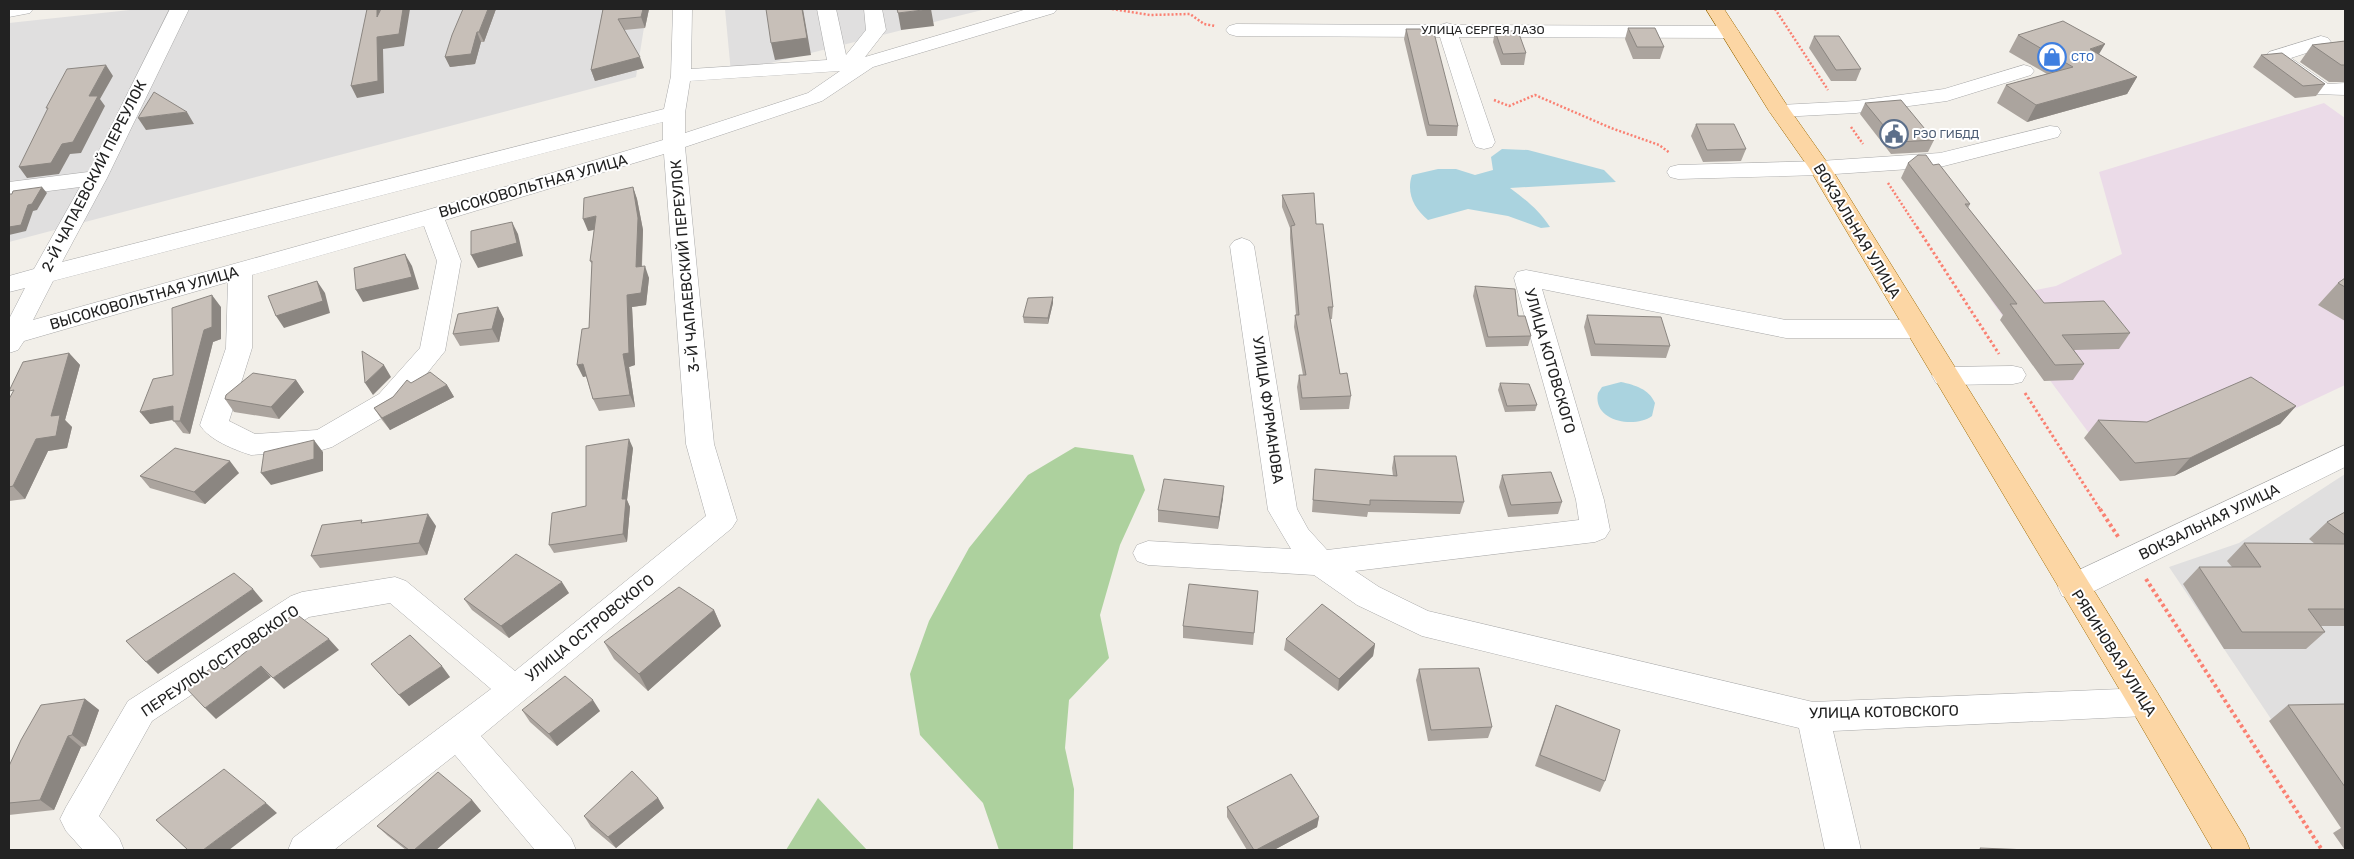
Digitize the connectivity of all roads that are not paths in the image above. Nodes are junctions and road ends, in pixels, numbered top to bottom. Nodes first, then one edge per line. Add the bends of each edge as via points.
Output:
1 (23, 9) edge
2 (178, 9) edge
3 (682, 9) edge
4 (826, 9) edge
5 (874, 9) edge
6 (1047, 9) edge
7 (1715, 9) edge
8 (9, 10) edge
9 (1447, 29) junction
10 (1236, 30) road end
11 (1729, 32) junction
12 (2321, 42) edge
13 (851, 63) junction
14 (2024, 71) dead end
15 (681, 76) junction
16 (2345, 89) edge
17 (1780, 111) junction
18 (674, 113) junction
19 (2050, 132) dead end
20 (1484, 142) dead end
21 (674, 144) junction
22 (1820, 168) junction
23 (1686, 172) road end
24 (96, 178) junction
25 (9, 189) edge
26 (432, 216) junction
27 (1242, 246) dead end
28 (240, 271) junction
29 (42, 276) junction
30 (9, 284) edge
31 (1916, 329) junction
32 (10, 338) edge
33 (2013, 375) road end
34 (1945, 376) junction
35 (2345, 455) edge
36 (1996, 457) joint
37 (722, 520) joint
38 (1148, 553) dead end
39 (1320, 562) junction
40 (2073, 587) junction
41 (515, 690) junction
42 (2145, 702) junction
43 (1813, 717) junction
44 (458, 734) junction
45 (106, 850) edge
46 (306, 850) edge
47 (558, 850) edge
48 (1843, 850) edge
49 (2232, 850) edge

1 - 8 street
2 - 24 street, 2-Й ЧАПАЕВСКИЙ ПЕРЕУЛОК
3 - 15 street, 3-Й ЧАПАЕВСКИЙ ПЕРЕУЛОК
4 - 13 street
5 - 13 street via 876,30
6 - 13 street, ВЫСОКОВОЛЬТНАЯ УЛИЦА
7 - 11 main road, ВОКЗАЛЬНАЯ УЛИЦА
9 - 10 street, УЛИЦА СЕРГЕЯ ЛАЗО
9 - 11 street, УЛИЦА СЕРГЕЯ ЛАЗО
9 - 20 street
11 - 17 main road, ВОКЗАЛЬНАЯ УЛИЦА
12 - 16 street via 2276,56 2323,90
13 - 15 street
13 - 21 street, ВЫСОКОВОЛЬТНАЯ УЛИЦА via 815,97
14 - 17 street via 1947,95 1839,108
15 - 18 street, 3-Й ЧАПАЕВСКИЙ ПЕРЕУЛОК
17 - 22 main road, ВОКЗАЛЬНАЯ УЛИЦА
18 - 21 street, 3-Й ЧАПАЕВСКИЙ ПЕРЕУЛОК
18 - 29 street
19 - 22 street via 1940,160
21 - 26 street, ВЫСОКОВОЛЬТНАЯ УЛИЦА
21 - 37 street, 3-Й ЧАПАЕВСКИЙ ПЕРЕУЛОК via 700,444
22 - 23 street
22 - 31 main road, ВОКЗАЛЬНАЯ УЛИЦА
24 - 25 street
24 - 29 street, 2-Й ЧАПАЕВСКИЙ ПЕРЕУЛОК
26 - 28 street, ВЫСОКОВОЛЬТНАЯ УЛИЦА
26 - 28 street via 449,261 432,351 389,401 322,440 251,445 214,425 239,348
27 - 39 street, УЛИЦА ФУРМАНОВА via 1282,510 1298,537
28 - 32 street, ВЫСОКОВОЛЬТНАЯ УЛИЦА
29 - 30 street
29 - 32 street, 2-Й ЧАПАЕВСКИЙ ПЕРЕУЛОК
31 - 34 main road, ВОКЗАЛЬНАЯ УЛИЦА
31 - 39 street, УЛИЦА КОТОВСКОГО via 1786,329 1526,278 1590,500 1595,530
33 - 34 street
34 - 36 main road, ВОКЗАЛЬНАЯ УЛИЦА
35 - 40 street, ВОКЗАЛЬНАЯ УЛИЦА
36 - 40 main road, РЯБИНОВАЯ УЛИЦА
37 - 41 street, УЛИЦА ОСТРОВСКОГО
38 - 39 street, УЛИЦА КОТОВСКОГО
39 - 43 street, УЛИЦА КОТОВСКОГО via 1368,596 1422,623
40 - 42 main road, РЯБИНОВАЯ УЛИЦА
41 - 44 street, УЛИЦА ОСТРОВСКОГО
41 - 45 street, ПЕРЕУЛОК ОСТРОВСКОГО via 395,590 302,605 140,710 78,820
42 - 43 street, УЛИЦА КОТОВСКОГО
42 - 49 main road, РЯБИНОВАЯ УЛИЦА
43 - 48 street
44 - 46 street, УЛИЦА ОСТРОВСКОГО
44 - 47 street

